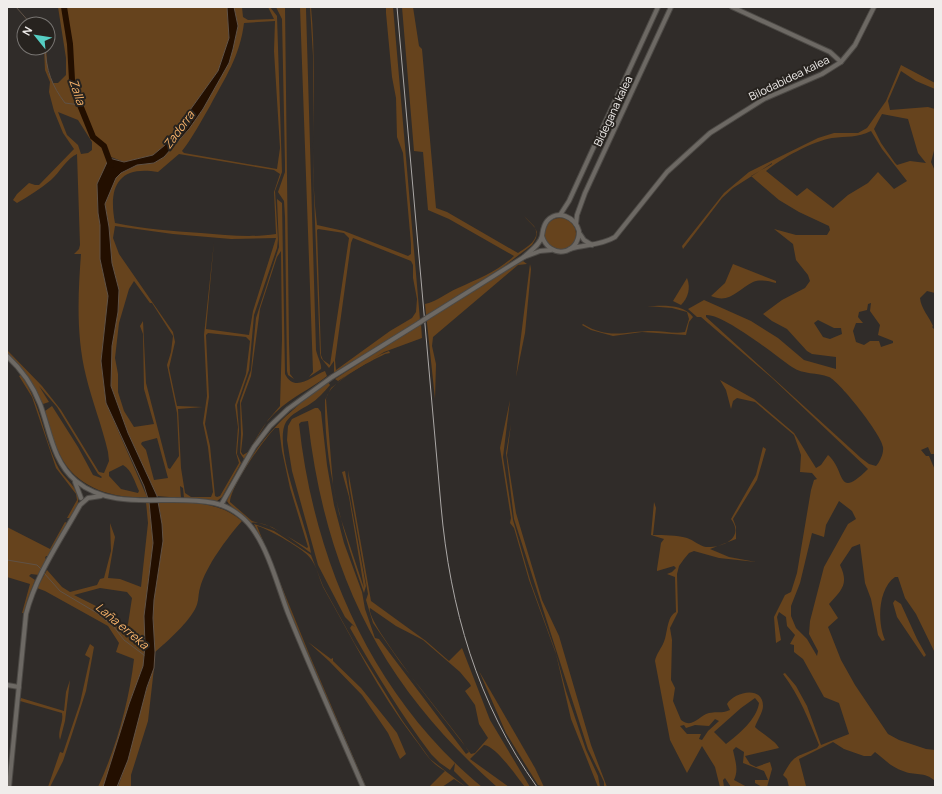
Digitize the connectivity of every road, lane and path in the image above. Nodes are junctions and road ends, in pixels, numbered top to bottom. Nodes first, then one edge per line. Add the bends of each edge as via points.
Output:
1 (658, 7) edge
2 (671, 7) edge
3 (732, 7) edge
4 (874, 7) edge
5 (841, 62) junction
6 (560, 215) junction
7 (576, 224) junction
8 (578, 231) junction
9 (542, 236) junction
10 (592, 245) junction
11 (570, 249) junction
12 (551, 250) junction
13 (524, 257) junction
14 (7, 356) edge
15 (72, 478) junction
16 (89, 490) junction
17 (102, 495) junction
18 (83, 499) junction
19 (221, 505) junction
20 (7, 685) edge
21 (18, 687) junction
22 (9, 787) edge
23 (363, 787) edge

1 - 6 street, Bidegana kalea
2 - 7 street, Bidegana kalea via 585,193
3 - 5 street via 830,52
4 - 5 street, Bilodabidea kalea via 855,46
5 - 10 street, Bilodabidea kalea via 822,74 764,99 710,133 680,158 658,182 620,233 604,243
6 - 7 street via 566,216
6 - 9 street via 547,221
7 - 8 street
8 - 10 street via 584,240
8 - 11 street via 576,243
9 - 12 street
9 - 13 street via 536,247
10 - 11 street, Bilodabidea kalea
11 - 12 street via 557,252
12 - 13 street
13 - 19 street, bridge via 332,377 288,408 270,426 254,448
14 - 15 street via 28,381 39,403 58,458
15 - 16 street
15 - 18 street
16 - 17 street
16 - 18 street
17 - 18 street
17 - 19 street via 127,499 199,501
18 - 21 street via 36,582 29,601
19 - 23 street via 242,517 258,536 288,614
20 - 21 street
21 - 22 street

